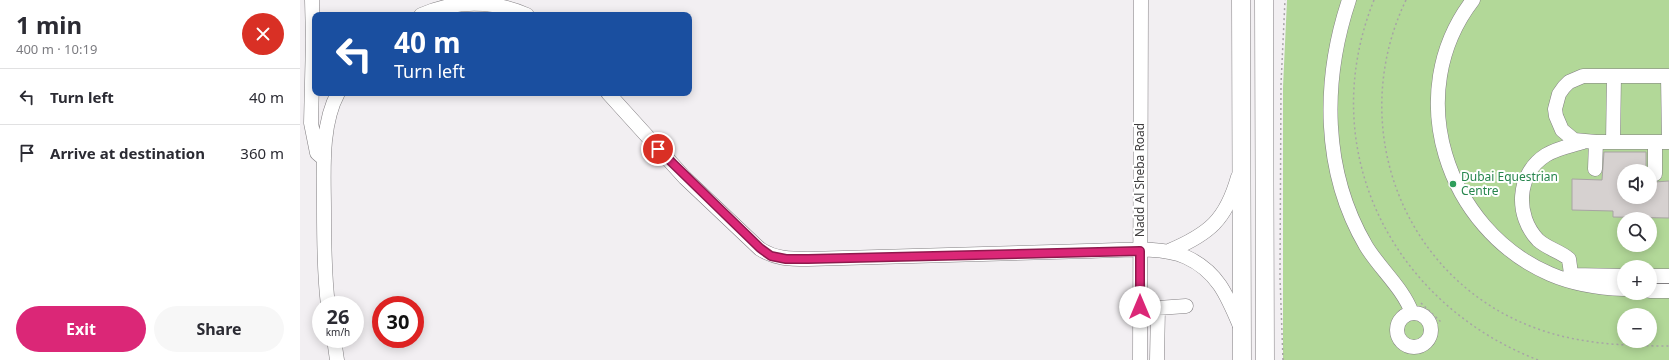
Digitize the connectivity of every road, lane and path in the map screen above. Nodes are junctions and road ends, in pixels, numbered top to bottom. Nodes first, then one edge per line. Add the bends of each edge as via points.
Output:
1 (312, 0) edge
2 (1142, 0) edge
3 (1241, 0) edge
4 (1264, 0) edge
5 (1285, 0) edge
6 (1349, 0) edge
7 (1374, 0) edge
8 (1473, 0) edge
9 (312, 12) edge
10 (428, 12) edge
11 (520, 12) edge
12 (1614, 76) junction
13 (1668, 76) edge
14 (312, 82) edge
15 (337, 96) edge
16 (611, 96) edge
17 (1589, 142) junction
18 (1613, 142) junction
19 (1654, 142) junction
20 (324, 159) junction
21 (1654, 164) edge
22 (1241, 167) junction
23 (1595, 169) dead end
24 (1140, 251) junction
25 (1168, 251) junction
26 (1617, 276) edge
27 (1657, 276) edge
28 (1669, 276) edge
29 (1571, 278) junction
30 (1617, 288) edge
31 (1657, 290) edge
32 (1669, 291) edge
33 (327, 296) edge
34 (1417, 299) dead end
35 (1186, 306) dead end
36 (1412, 313) junction
37 (1432, 330) junction
38 (1242, 332) junction
39 (1140, 336) junction
40 (1157, 336) junction
41 (335, 348) edge
42 (337, 360) edge
43 (1140, 360) edge
44 (1157, 360) edge
45 (1242, 360) edge
46 (1265, 360) edge
47 (1283, 360) edge
48 (1538, 360) edge

1 - 9 street
2 - 24 street, Nadd Al Sheba Road
3 - 22 main road
4 - 46 main road
5 - 47 path via 1281,84 1280,278
6 - 36 street via 1339,34 1332,74 1330,114 1335,164 1345,201 1358,231
7 - 48 path via 1358,53 1354,106 1360,160 1378,216 1406,263 1443,302 1501,343
8 - 29 street via 1454,31 1444,60 1439,89 1439,126 1447,161 1467,203 1496,239 1529,263 1551,274
10 - 11 street via 460,2 508,7
12 - 13 street
12 - 17 street via 1583,76 1569,82 1559,94 1556,108 1558,124 1568,136
12 - 18 street
13 - 19 street via 1669,142
14 - 20 street via 311,123 318,153
15 - 20 street via 329,117
16 - 24 street via 686,178 756,245 771,256 801,259
17 - 18 street
17 - 23 street
17 - 29 street via 1551,152 1538,161 1526,178 1522,195 1523,212 1529,228 1545,246 1569,259
18 - 19 street
19 - 21 street
20 - 33 street via 324,277
22 - 25 street via 1229,204 1218,220 1205,234
22 - 38 main road
24 - 25 street
24 - 39 street, Nadd Al Sheba Road
25 - 38 street via 1185,256 1214,276 1224,291
26 - 29 street
27 - 28 street
29 - 30 street via 1596,286
31 - 32 street
34 - 37 path via 1440,321
35 - 40 street via 1158,308
36 - 37 street via 1425,317
36 - 37 street via 1403,317 1398,325 1398,335 1403,343 1412,347 1422,346 1429,339
38 - 45 main road
39 - 40 street
39 - 43 street, Nadd Al Sheba Road
40 - 44 street
41 - 42 street

